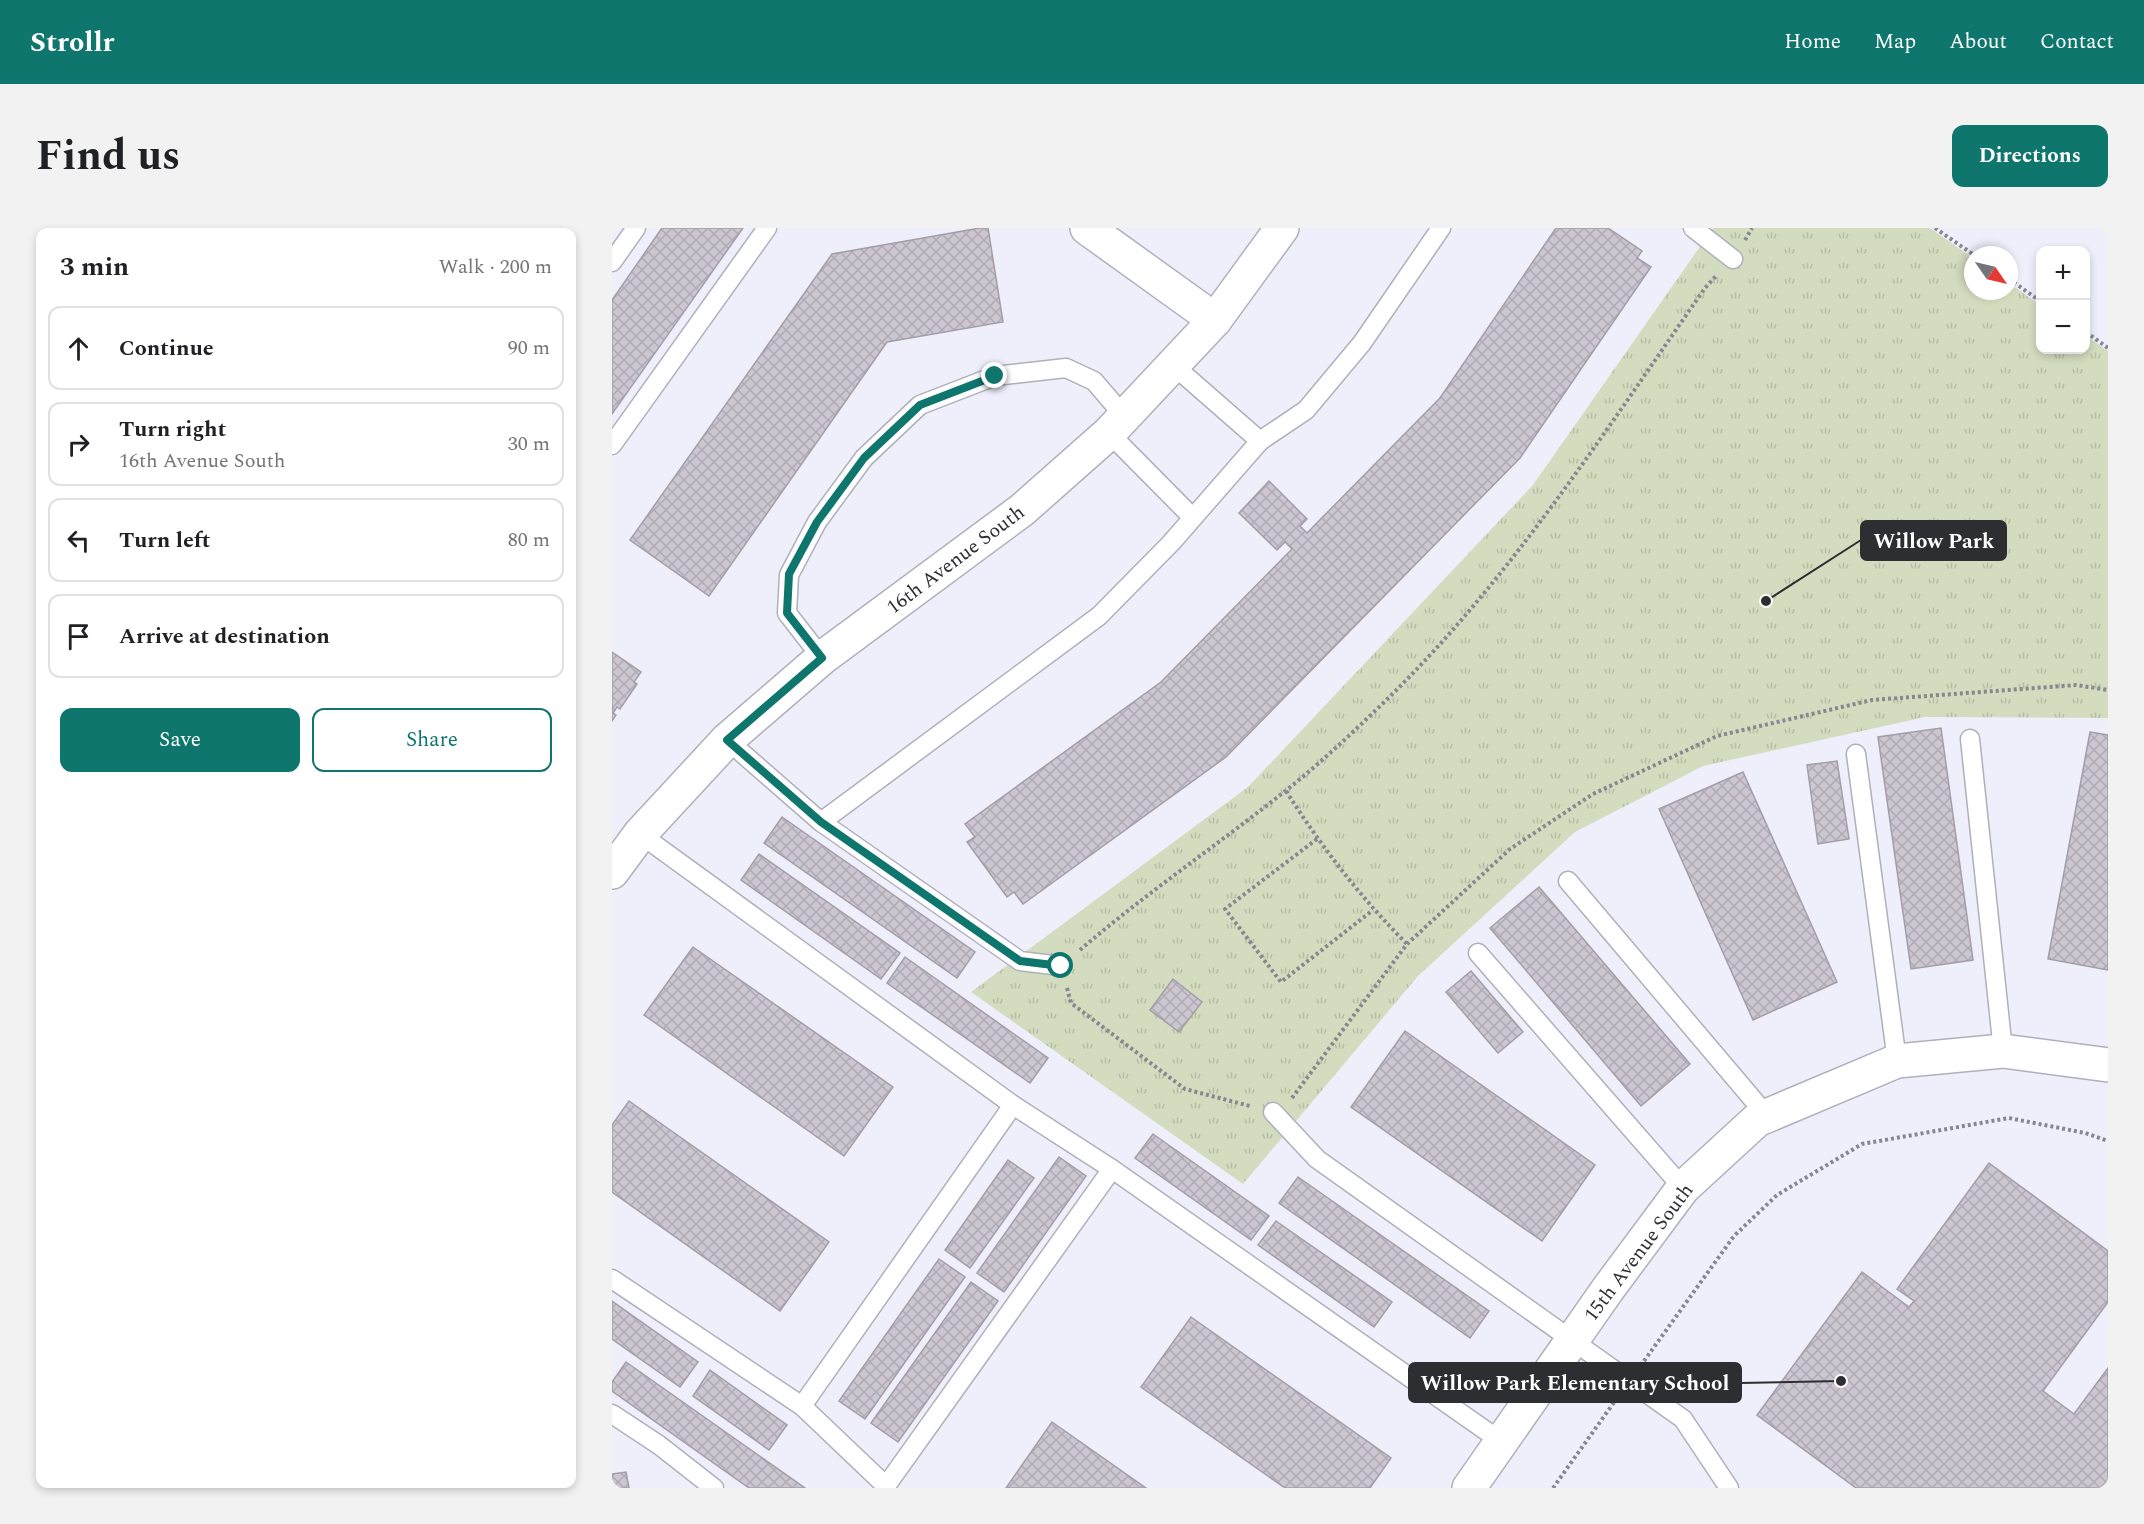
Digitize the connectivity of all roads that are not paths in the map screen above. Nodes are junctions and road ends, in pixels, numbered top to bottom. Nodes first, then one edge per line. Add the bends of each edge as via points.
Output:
1 (636, 228) edge
2 (767, 228) edge
3 (1087, 228) edge
4 (1282, 228) edge
5 (1441, 228) edge
6 (1693, 228) edge
7 (1732, 259) road end
8 (612, 262) edge
9 (1215, 320) junction
10 (1173, 365) junction
11 (1117, 425) junction
12 (1260, 441) junction
13 (612, 445) edge
14 (1192, 517) junction
15 (822, 658) junction
16 (1970, 739) dead end
17 (727, 740) junction
18 (1856, 754) dead end
19 (821, 822) junction
20 (640, 834) junction
21 (612, 873) edge
22 (1568, 881) dead end
23 (1478, 953) dead end
24 (1061, 966) road end
25 (2003, 1051) junction
26 (1897, 1061) junction
27 (2108, 1065) edge
28 (1013, 1105) junction
29 (1273, 1112) road end
30 (1767, 1116) junction
31 (1112, 1169) junction
32 (1683, 1188) junction
33 (612, 1279) edge
34 (1573, 1339) junction
35 (802, 1406) junction
36 (612, 1414) edge
37 (1502, 1442) junction
38 (887, 1487) edge
39 (714, 1488) edge
40 (1469, 1488) edge
41 (1729, 1488) edge

1 - 8 lane
2 - 13 lane
3 - 9 street
4 - 9 street, 16th Avenue South
5 - 12 lane via 1362,343 1306,410
6 - 7 lane
9 - 10 street, 16th Avenue South
10 - 11 street, 16th Avenue South
10 - 12 lane
11 - 14 lane
11 - 15 street, 16th Avenue South via 1022,510
11 - 15 lane via 1094,381 1066,368 995,376 920,405 864,458 817,522 789,574 787,613
12 - 14 lane
14 - 19 lane via 1099,616
15 - 17 street, 16th Avenue South
16 - 25 lane
17 - 19 lane
17 - 20 street, 16th Avenue South
18 - 26 lane
19 - 24 lane via 1020,961
20 - 21 street, 16th Avenue South
20 - 28 lane
22 - 30 lane
23 - 32 lane
25 - 26 street, 15th Avenue South
25 - 27 street, 15th Avenue South
26 - 30 street, 15th Avenue South
28 - 31 lane
28 - 35 lane
29 - 34 lane via 1317,1159
30 - 32 street, 15th Avenue South via 1757,1120
31 - 37 lane
31 - 38 lane
32 - 34 street, 15th Avenue South
33 - 35 lane
34 - 37 street, 15th Avenue South
34 - 41 lane via 1683,1419
35 - 38 lane
36 - 39 lane via 660,1445
37 - 40 street, 15th Avenue South

